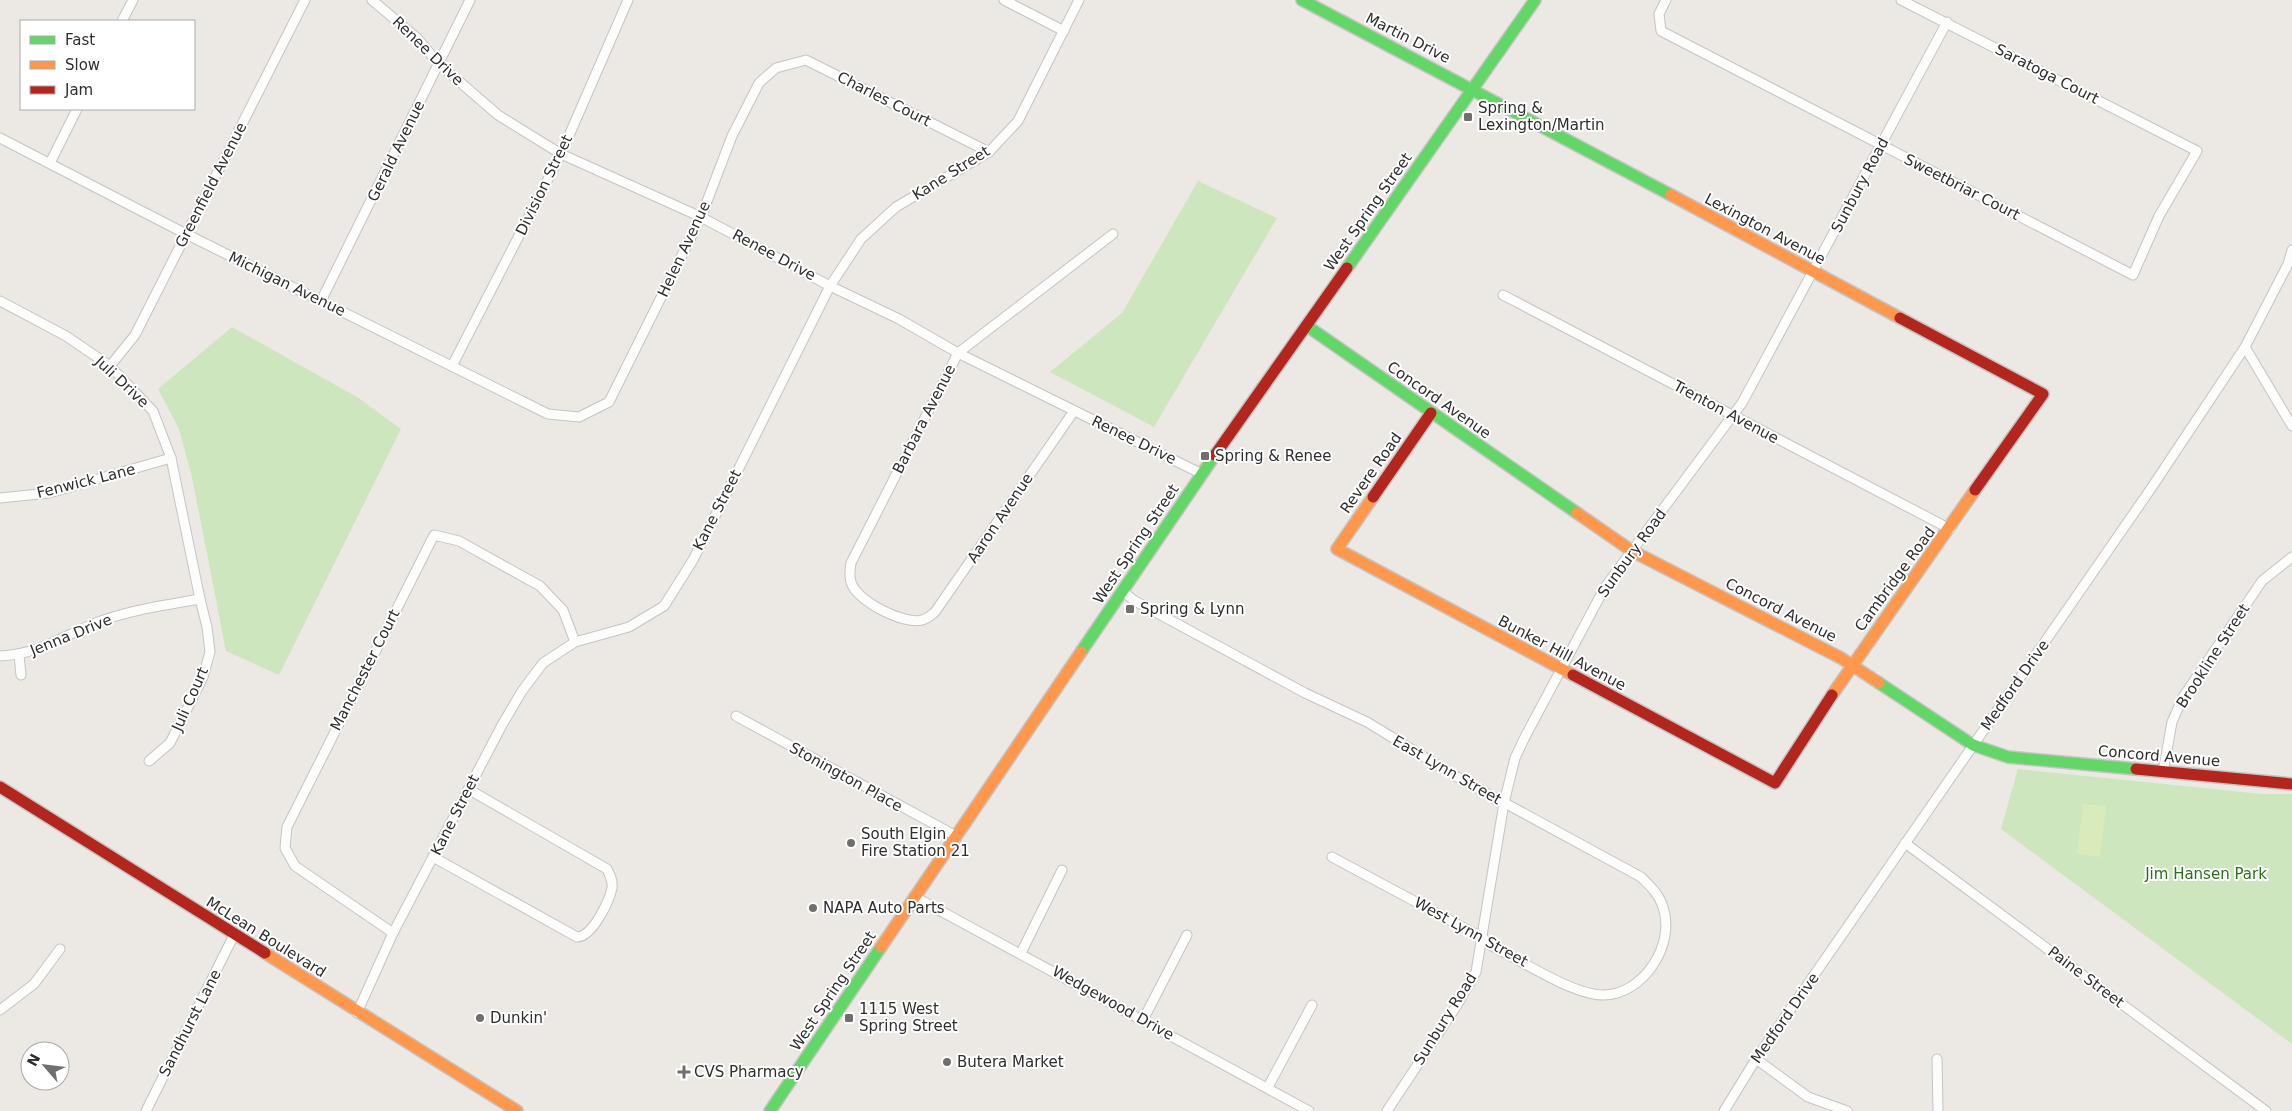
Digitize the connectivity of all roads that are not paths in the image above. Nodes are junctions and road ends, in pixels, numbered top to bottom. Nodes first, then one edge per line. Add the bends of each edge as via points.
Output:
1 (133, 0) edge
2 (305, 0) edge
3 (372, 0) edge
4 (470, 0) edge
5 (628, 0) edge
6 (1004, 0) edge
7 (1079, 0) edge
8 (1302, 0) edge
9 (1535, 0) edge
10 (1666, 0) edge
11 (1901, 0) edge
12 (123, 20) edge
13 (1947, 22) junction
14 (1064, 32) junction
15 (439, 64) junction
16 (776, 68) joint
17 (1473, 89) junction
18 (77, 110) edge
19 (0, 138) edge
20 (1881, 145) junction
21 (989, 152) junction
22 (561, 154) junction
23 (50, 163) junction
24 (701, 217) junction
25 (186, 234) junction
26 (1113, 234) dead end
27 (2292, 250) edge
28 (1814, 272) junction
29 (2133, 275) joint
30 (830, 286) junction
31 (1502, 295) dead end
32 (322, 301) junction
33 (0, 302) edge
34 (1307, 326) junction
35 (2245, 347) junction
36 (958, 353) junction
37 (110, 366) junction
38 (452, 366) junction
39 (2043, 394) joint
40 (1074, 411) junction
41 (1431, 413) junction
42 (1733, 416) junction
43 (579, 417) joint
44 (2292, 426) edge
45 (171, 458) junction
46 (1202, 474) junction
47 (0, 498) edge
48 (1950, 529) junction
49 (1337, 549) joint
50 (1632, 551) junction
51 (2292, 557) edge
52 (1122, 591) junction
53 (200, 598) junction
54 (921, 621) joint
55 (575, 642) junction
56 (19, 655) junction
57 (0, 656) edge
58 (1852, 664) junction
59 (1561, 669) junction
60 (21, 675) dead end
61 (736, 716) dead end
62 (1973, 745) junction
63 (149, 761) dead end
64 (2163, 772) junction
65 (1774, 782) joint
66 (2292, 784) edge
67 (0, 787) edge
68 (468, 789) junction
69 (1504, 803) junction
70 (956, 836) junction
71 (1905, 843) junction
72 (433, 856) junction
73 (1332, 857) dead end
74 (1062, 870) dead end
75 (915, 897) junction
76 (394, 933) junction
77 (234, 934) junction
78 (1187, 934) dead end
79 (1483, 938) junction
80 (60, 949) dead end
81 (1021, 953) junction
82 (1613, 994) joint
83 (1312, 1006) dead end
84 (0, 1010) edge
85 (357, 1013) junction
86 (1143, 1020) junction
87 (1756, 1059) junction
88 (1937, 1059) dead end
89 (1268, 1087) junction
90 (146, 1111) edge
91 (517, 1111) edge
92 (770, 1111) edge
93 (1309, 1111) edge
94 (1387, 1111) edge
95 (1724, 1111) edge
96 (1848, 1111) edge
97 (1938, 1111) edge
98 (2266, 1111) edge

1 - 12 street
2 - 25 street, Greenfield Avenue
3 - 15 street, Renee Drive via 417,38
4 - 15 street, Gerald Avenue
5 - 22 street, Division Street
6 - 14 street
7 - 14 street, Kane Street
8 - 17 street, Martin Drive
9 - 17 street, West Spring Street
10 - 20 street, Sweetbriar Court via 1659,14 1661,31
11 - 13 street, Saratoga Court
13 - 20 street, Sunbury Road
13 - 29 street, Saratoga Court via 2197,151 2159,216
14 - 21 street, Kane Street via 1018,121
15 - 22 street, Renee Drive via 498,115
15 - 32 street, Gerald Avenue
16 - 21 street, Charles Court via 806,60
16 - 24 street, Helen Avenue via 759,83 732,136
17 - 28 street, Lexington Avenue
17 - 34 street, West Spring Street
18 - 23 street
19 - 23 street, Michigan Avenue
20 - 28 street, Sunbury Road
20 - 29 street, Sweetbriar Court
21 - 30 street, Kane Street via 896,207 861,239
22 - 24 street, Renee Drive
22 - 38 street, Division Street
23 - 25 street, Michigan Avenue
24 - 30 street, Renee Drive
24 - 43 street, Helen Avenue via 609,402
25 - 32 street, Michigan Avenue
25 - 37 street, Greenfield Avenue via 135,335
26 - 36 street, Barbara Avenue
27 - 35 street, Medford Drive via 2288,264
28 - 39 street, Lexington Avenue
28 - 42 street, Sunbury Road
30 - 36 street, Renee Drive via 899,319
30 - 55 street, Kane Street via 693,560 664,606 629,626
31 - 42 street, Trenton Avenue
32 - 38 street, Michigan Avenue
33 - 37 street, Juli Drive via 66,336
34 - 41 street, Concord Avenue
34 - 46 street, West Spring Street
35 - 44 street
35 - 62 street, Medford Drive
36 - 40 street, Renee Drive
36 - 54 street, Barbara Avenue via 855,555 850,572 851,582 861,598 901,619
37 - 45 street, Juli Drive via 153,411
38 - 43 street, Michigan Avenue via 548,414
39 - 48 street, Cambridge Road
40 - 46 street, Renee Drive
40 - 54 street, Aaron Avenue via 935,612
41 - 49 street, Revere Road
41 - 50 street, Concord Avenue
42 - 48 street, Trenton Avenue
42 - 50 street, Sunbury Road
45 - 47 street, Fenwick Lane via 48,493
45 - 53 street, Juli Drive
46 - 52 street, West Spring Street
48 - 58 street, Cambridge Road
49 - 59 street, Bunker Hill Avenue
50 - 58 street, Concord Avenue
50 - 59 street, Sunbury Road via 1605,587
51 - 64 street, Brookline Street via 2262,581 2183,697 2172,722
52 - 69 street, East Lynn Street via 1305,693 1367,722
52 - 70 street, West Spring Street
53 - 56 street, Jenna Drive via 118,615 44,648
53 - 63 street, Juli Court via 208,627 210,652 203,677 170,743
55 - 68 street, Kane Street via 543,663 522,691
55 - 76 street, Manchester Court via 563,610 540,586 459,541 434,535 287,827 285,848 295,866
56 - 57 street, Jenna Drive
56 - 60 street
58 - 62 street, Concord Avenue
58 - 65 street, Cambridge Road
59 - 65 street, Bunker Hill Avenue
59 - 69 street, Sunbury Road via 1515,758
61 - 70 street, Stonington Place
62 - 64 street, Concord Avenue via 2008,757
62 - 71 street, Medford Drive
64 - 66 street, Concord Avenue
67 - 77 street, McLean Boulevard
68 - 72 street, Kane Street
68 - 72 street via 607,869 612,878 612,888 592,930 583,937 576,937
69 - 79 street, Sunbury Road
69 - 82 street, East Lynn Street via 1641,877 1655,891 1664,909 1666,928 1663,944 1648,972 1636,985
70 - 75 street, West Spring Street
71 - 87 street, Medford Drive
71 - 98 street, Paine Street
72 - 76 street, Kane Street
73 - 79 street, West Lynn Street
74 - 81 street
75 - 81 street, Wedgewood Drive
75 - 92 street, West Spring Street
76 - 85 street, Kane Street
77 - 85 street, McLean Boulevard
77 - 90 street, Sandhurst Lane
78 - 86 street
79 - 82 street, West Lynn Street via 1492,946 1581,992
79 - 94 street, Sunbury Road via 1476,972 1465,992
80 - 84 street via 34,984
81 - 86 street, Wedgewood Drive
83 - 89 street
85 - 91 street, McLean Boulevard
86 - 89 street, Wedgewood Drive
87 - 95 street, Medford Drive
87 - 96 street via 1808,1097
88 - 97 street
89 - 93 street, Wedgewood Drive

